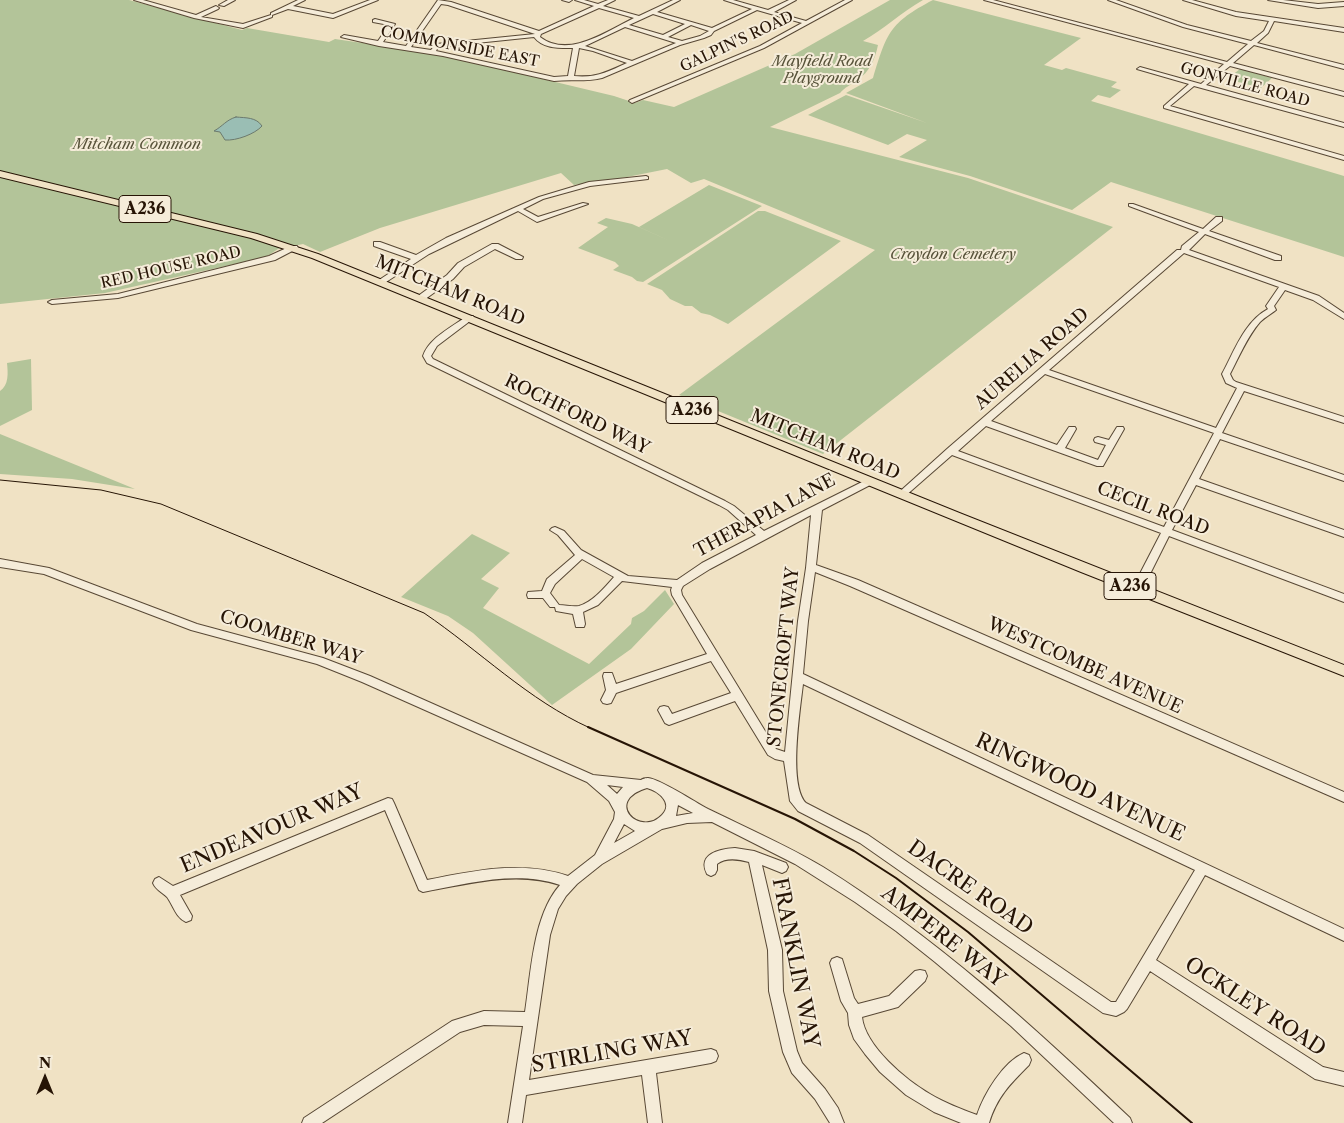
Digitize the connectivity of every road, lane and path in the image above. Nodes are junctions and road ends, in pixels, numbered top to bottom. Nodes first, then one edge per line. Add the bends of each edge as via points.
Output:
1 (137, 0) edge
2 (232, 0) edge
3 (302, 0) edge
4 (375, 0) edge
5 (465, 0) edge
6 (578, 0) edge
7 (612, 0) edge
8 (677, 0) edge
9 (726, 0) edge
10 (793, 0) edge
11 (849, 0) edge
12 (987, 0) edge
13 (1016, 0) edge
14 (1111, 0) edge
15 (1186, 0) edge
16 (1271, 0) edge
17 (440, 1) edge
18 (453, 4) junction
19 (1344, 4) edge
20 (1007, 5) junction
21 (598, 6) junction
22 (288, 7) junction
23 (756, 8) junction
24 (653, 12) junction
25 (769, 12) junction
26 (196, 17) junction
27 (639, 18) junction
28 (1272, 20) junction
29 (375, 21) dead end
30 (691, 23) junction
31 (807, 23) junction
32 (625, 25) junction
33 (712, 30) junction
34 (1344, 30) edge
35 (538, 34) junction
36 (344, 37) dead end
37 (663, 37) junction
38 (413, 42) junction
39 (682, 43) junction
40 (379, 44) junction
41 (1250, 44) junction
42 (578, 47) junction
43 (407, 48) junction
44 (434, 49) junction
45 (632, 63) junction
46 (1228, 64) junction
47 (1344, 68) edge
48 (1140, 69) dead end
49 (571, 77) junction
50 (1193, 84) junction
51 (1204, 84) junction
52 (1344, 94) edge
53 (632, 101) dead end
54 (1344, 125) edge
55 (1344, 158) edge
56 (0, 174) edge
57 (646, 178) dead end
58 (585, 204) dead end
59 (1131, 205) dead end
60 (517, 208) junction
61 (1219, 219) dead end
62 (1204, 231) junction
63 (377, 244) dead end
64 (294, 248) junction
65 (1185, 251) junction
66 (520, 257) dead end
67 (416, 258) junction
68 (1278, 258) dead end
69 (380, 282) junction
70 (1284, 286) junction
71 (421, 298) junction
72 (52, 302) dead end
73 (1344, 317) edge
74 (470, 318) junction
75 (1042, 372) junction
76 (1242, 387) junction
77 (1344, 420) edge
78 (984, 422) junction
79 (1072, 429) dead end
80 (1120, 429) dead end
81 (1218, 433) junction
82 (1098, 440) dead end
83 (1112, 444) junction
84 (1059, 450) junction
85 (950, 451) junction
86 (1344, 478) edge
87 (1194, 481) junction
88 (869, 482) junction
89 (901, 495) junction
90 (817, 508) junction
91 (556, 530) dead end
92 (1167, 532) junction
93 (1344, 534) edge
94 (762, 536) junction
95 (581, 555) junction
96 (0, 563) edge
97 (811, 568) junction
98 (621, 576) junction
99 (679, 584) junction
100 (1137, 589) junction
101 (545, 594) junction
102 (532, 595) dead end
103 (1344, 598) edge
104 (578, 611) junction
105 (580, 624) dead end
106 (714, 656) junction
107 (1344, 671) edge
108 (608, 676) dead end
109 (799, 677) junction
110 (612, 690) junction
111 (738, 695) junction
112 (607, 700) dead end
113 (664, 710) dead end
114 (790, 757) junction
115 (591, 779) junction
116 (639, 784) junction
117 (667, 792) junction
118 (1344, 798) edge
119 (802, 807) joint
120 (620, 810) junction
121 (711, 818) junction
122 (656, 826) junction
123 (600, 857) junction
124 (754, 857) junction
125 (782, 867) dead end
126 (1203, 868) junction
127 (711, 870) dead end
128 (160, 883) dead end
129 (571, 883) junction
130 (171, 893) junction
131 (186, 916) dead end
132 (1344, 935) edge
133 (1148, 962) junction
134 (837, 963) dead end
135 (920, 976) dead end
136 (855, 1011) junction
137 (530, 1019) junction
138 (710, 1056) dead end
139 (1024, 1060) dead end
140 (648, 1067) junction
141 (1344, 1079) edge
142 (520, 1089) junction
143 (309, 1123) edge
144 (515, 1123) edge
145 (655, 1123) edge
146 (837, 1123) edge
147 (978, 1123) edge
148 (982, 1123) edge
149 (1125, 1123) edge

1 - 26 street
2 - 26 street
3 - 22 street
4 - 22 street via 333,16
5 - 18 street
6 - 21 street
7 - 21 street
8 - 24 street
9 - 23 street
10 - 25 street
11 - 31 street, GALPIN'S ROAD
12 - 20 street
13 - 20 street
14 - 41 street
15 - 28 street
16 - 19 street via 1318,6
17 - 18 street
17 - 38 street
18 - 35 street
20 - 46 street
21 - 27 street
21 - 35 street
22 - 26 street via 247,26
23 - 25 street
23 - 33 street, COMMONSIDE EAST
24 - 27 street
24 - 30 street
25 - 31 street
27 - 32 street
28 - 34 street
28 - 41 street via 1266,32
29 - 40 street via 392,24
30 - 33 street
30 - 37 street
31 - 53 street, GALPIN'S ROAD via 726,63
32 - 37 street
32 - 42 street
33 - 39 street, COMMONSIDE EAST via 702,38
35 - 42 street via 541,41 550,45
35 - 44 street
36 - 40 street, COMMONSIDE EAST
37 - 39 street
38 - 43 street
38 - 44 street
39 - 45 street, COMMONSIDE EAST
40 - 43 street, COMMONSIDE EAST
41 - 46 street
41 - 47 street
42 - 45 street
42 - 49 street
43 - 44 street, COMMONSIDE EAST
44 - 49 street, COMMONSIDE EAST via 551,78
45 - 49 street, COMMONSIDE EAST via 597,78
46 - 51 street
46 - 52 street
48 - 50 street, GONVILLE ROAD
50 - 51 street, GONVILLE ROAD
50 - 55 street via 1166,107
51 - 54 street, GONVILLE ROAD
56 - 64 main road, A236
57 - 60 street via 578,187
58 - 60 street via 537,220
59 - 62 street
60 - 67 street
61 - 62 street, AURELIA ROAD
62 - 65 street, AURELIA ROAD
62 - 68 street
63 - 67 street
64 - 69 main road, MITCHAM ROAD / A236
64 - 72 street, RED HOUSE ROAD via 272,258 128,294
65 - 70 street
65 - 75 street, AURELIA ROAD
66 - 71 street via 498,245 461,265
67 - 69 street
69 - 71 main road, MITCHAM ROAD / A236
70 - 73 street via 1319,300
70 - 76 street via 1270,306 1272,310 1256,320 1226,374 1229,381
71 - 74 main road, MITCHAM ROAD / A236
74 - 88 main road, MITCHAM ROAD / A236
74 - 94 street, ROCHFORD WAY via 431,347 427,356 430,361 722,503
75 - 78 street, AURELIA ROAD
75 - 81 street
76 - 77 street
76 - 81 street
78 - 84 street
78 - 85 street, AURELIA ROAD
79 - 84 street
80 - 83 street
81 - 86 street
81 - 87 street
82 - 83 street
83 - 84 street via 1100,464
85 - 89 street, AURELIA ROAD
85 - 92 street, CECIL ROAD
87 - 92 street
87 - 93 street
88 - 89 main road, MITCHAM ROAD / A236
88 - 90 street, THERAPIA LANE
89 - 100 main road, MITCHAM ROAD / A236
90 - 94 street, THERAPIA LANE
90 - 97 street, STONECROFT WAY
91 - 95 street
92 - 100 street
92 - 103 street, CECIL ROAD
94 - 99 street, THERAPIA LANE
95 - 98 street
95 - 101 street via 551,582
96 - 115 street, COOMBER WAY via 45,571 190,625 326,663
97 - 109 street, STONECROFT WAY
97 - 118 street, WESTCOMBE AVENUE
98 - 99 street via 633,581
98 - 104 street via 591,606
99 - 106 street via 677,595
100 - 107 main road, MITCHAM ROAD / A236
101 - 102 street
101 - 104 street via 557,606
104 - 105 street
106 - 110 street
106 - 111 street
108 - 110 street
109 - 114 street, STONECROFT WAY
109 - 126 street, RINGWOOD AVENUE
110 - 112 street
111 - 113 street via 669,720
111 - 114 street via 772,752
114 - 119 street, STONECROFT WAY via 794,796
115 - 116 street, COOMBER WAY
115 - 120 street, COOMBER WAY via 613,797
116 - 117 street via 654,784
116 - 120 street via 622,796
117 - 121 street, AMPERE WAY
117 - 122 street via 672,810 666,821
119 - 133 street, DACRE ROAD via 864,839 1111,1009 1121,1007
120 - 122 street via 624,819 637,827
120 - 123 street via 620,820
121 - 122 street, AMPERE WAY via 687,818
121 - 149 street, AMPERE WAY via 789,854 875,908 990,999
122 - 123 street
123 - 129 street
124 - 125 street, FRANKLIN WAY
124 - 127 street, FRANKLIN WAY via 731,854 714,857 710,862
124 - 146 street, FRANKLIN WAY via 775,950 776,991 790,1052
126 - 132 street, RINGWOOD AVENUE
126 - 133 street
128 - 130 street
129 - 130 street, ENDEAVOUR WAY via 548,874 521,872 423,886 388,802
129 - 137 street via 554,904 546,924
130 - 131 street
133 - 141 street, OCKLEY ROAD via 1320,1074
134 - 136 street via 848,1001
135 - 136 street via 893,1002
136 - 147 street via 855,1023 864,1042 906,1086 917,1095
137 - 142 street
137 - 143 street via 484,1018 463,1023
138 - 140 street, STIRLING WAY
139 - 148 street via 998,1085
140 - 142 street, STIRLING WAY
140 - 145 street
142 - 144 street

